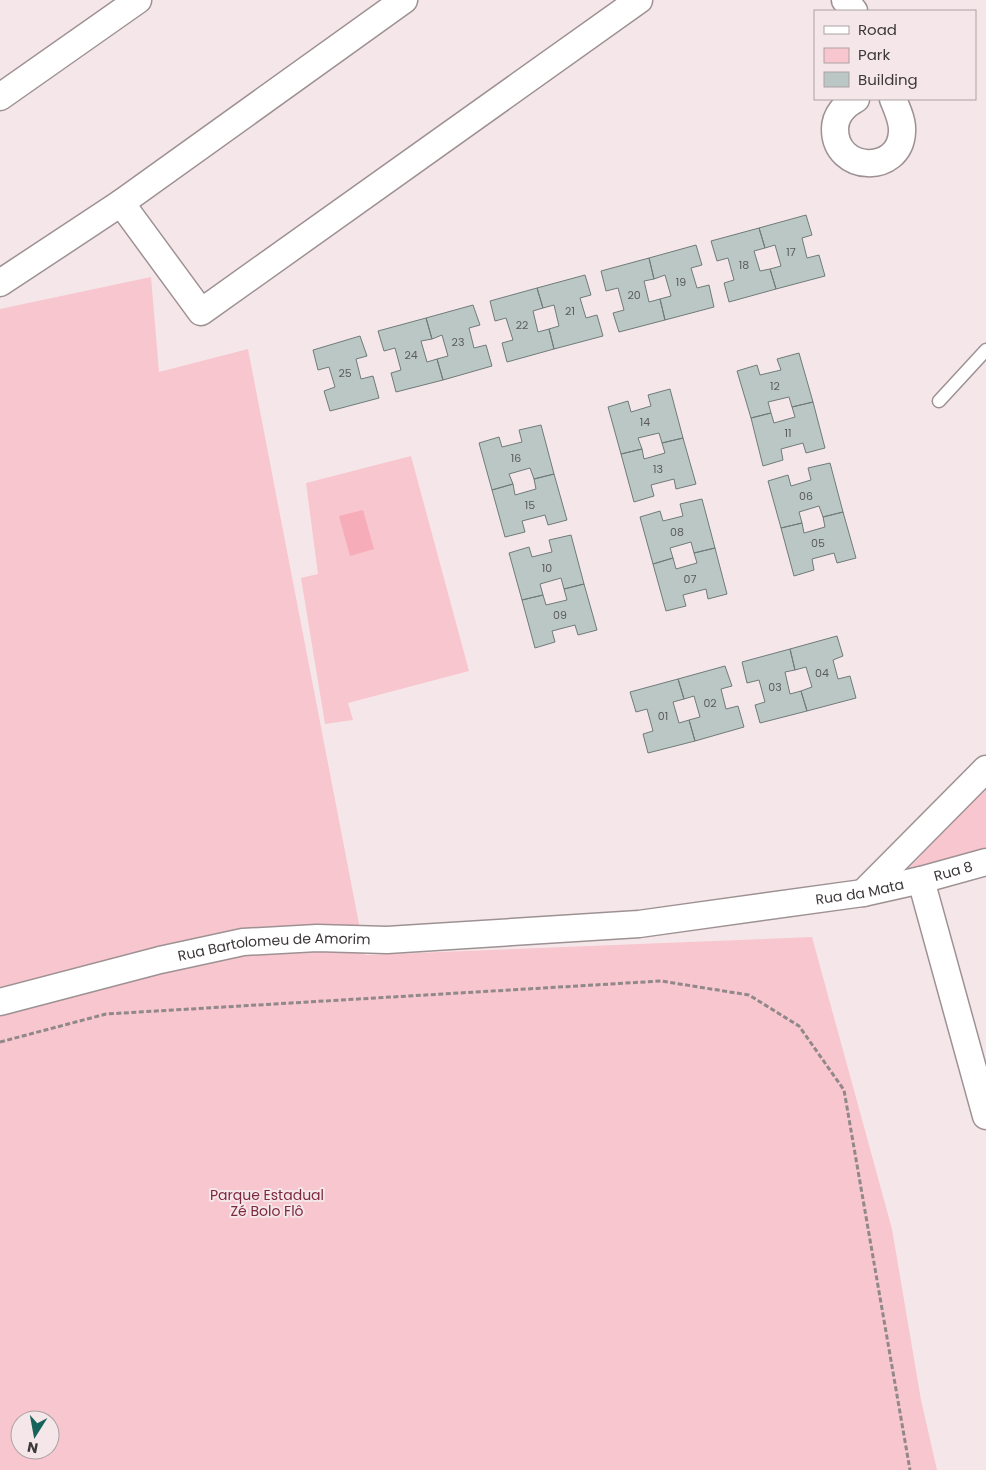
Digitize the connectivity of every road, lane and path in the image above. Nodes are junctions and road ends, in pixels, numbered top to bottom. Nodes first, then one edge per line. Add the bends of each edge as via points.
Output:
1 (138, 0) edge
2 (404, 0) edge
3 (638, 0) edge
4 (845, 0) edge
5 (853, 10) edge
6 (0, 97) edge
7 (854, 100) edge
8 (892, 100) edge
9 (121, 203) junction
10 (0, 283) edge
11 (986, 350) edge
12 (940, 401) dead end
13 (986, 769) edge
14 (986, 862) edge
15 (921, 880) junction
16 (863, 893) junction
17 (554, 931) joint
18 (0, 1002) edge
19 (0, 1042) edge
20 (986, 1116) edge
21 (910, 1470) edge

1 - 6 street
2 - 9 street
3 - 9 street via 201,312
4 - 5 street
7 - 8 street via 842,110 835,134 847,156 866,164 887,158 896,151 900,142 902,122
9 - 10 street
11 - 12 lane
13 - 16 street
14 - 15 street, Rua 8
15 - 16 street, Rua da Mata
15 - 20 street, Rua da Mata
16 - 17 street, Rua da Mata via 639,924
17 - 18 street, Rua Bartolomeu de Amorim via 388,940 317,938 244,942 160,960
19 - 21 path via 116,1013 661,981 749,995 799,1026 844,1090

